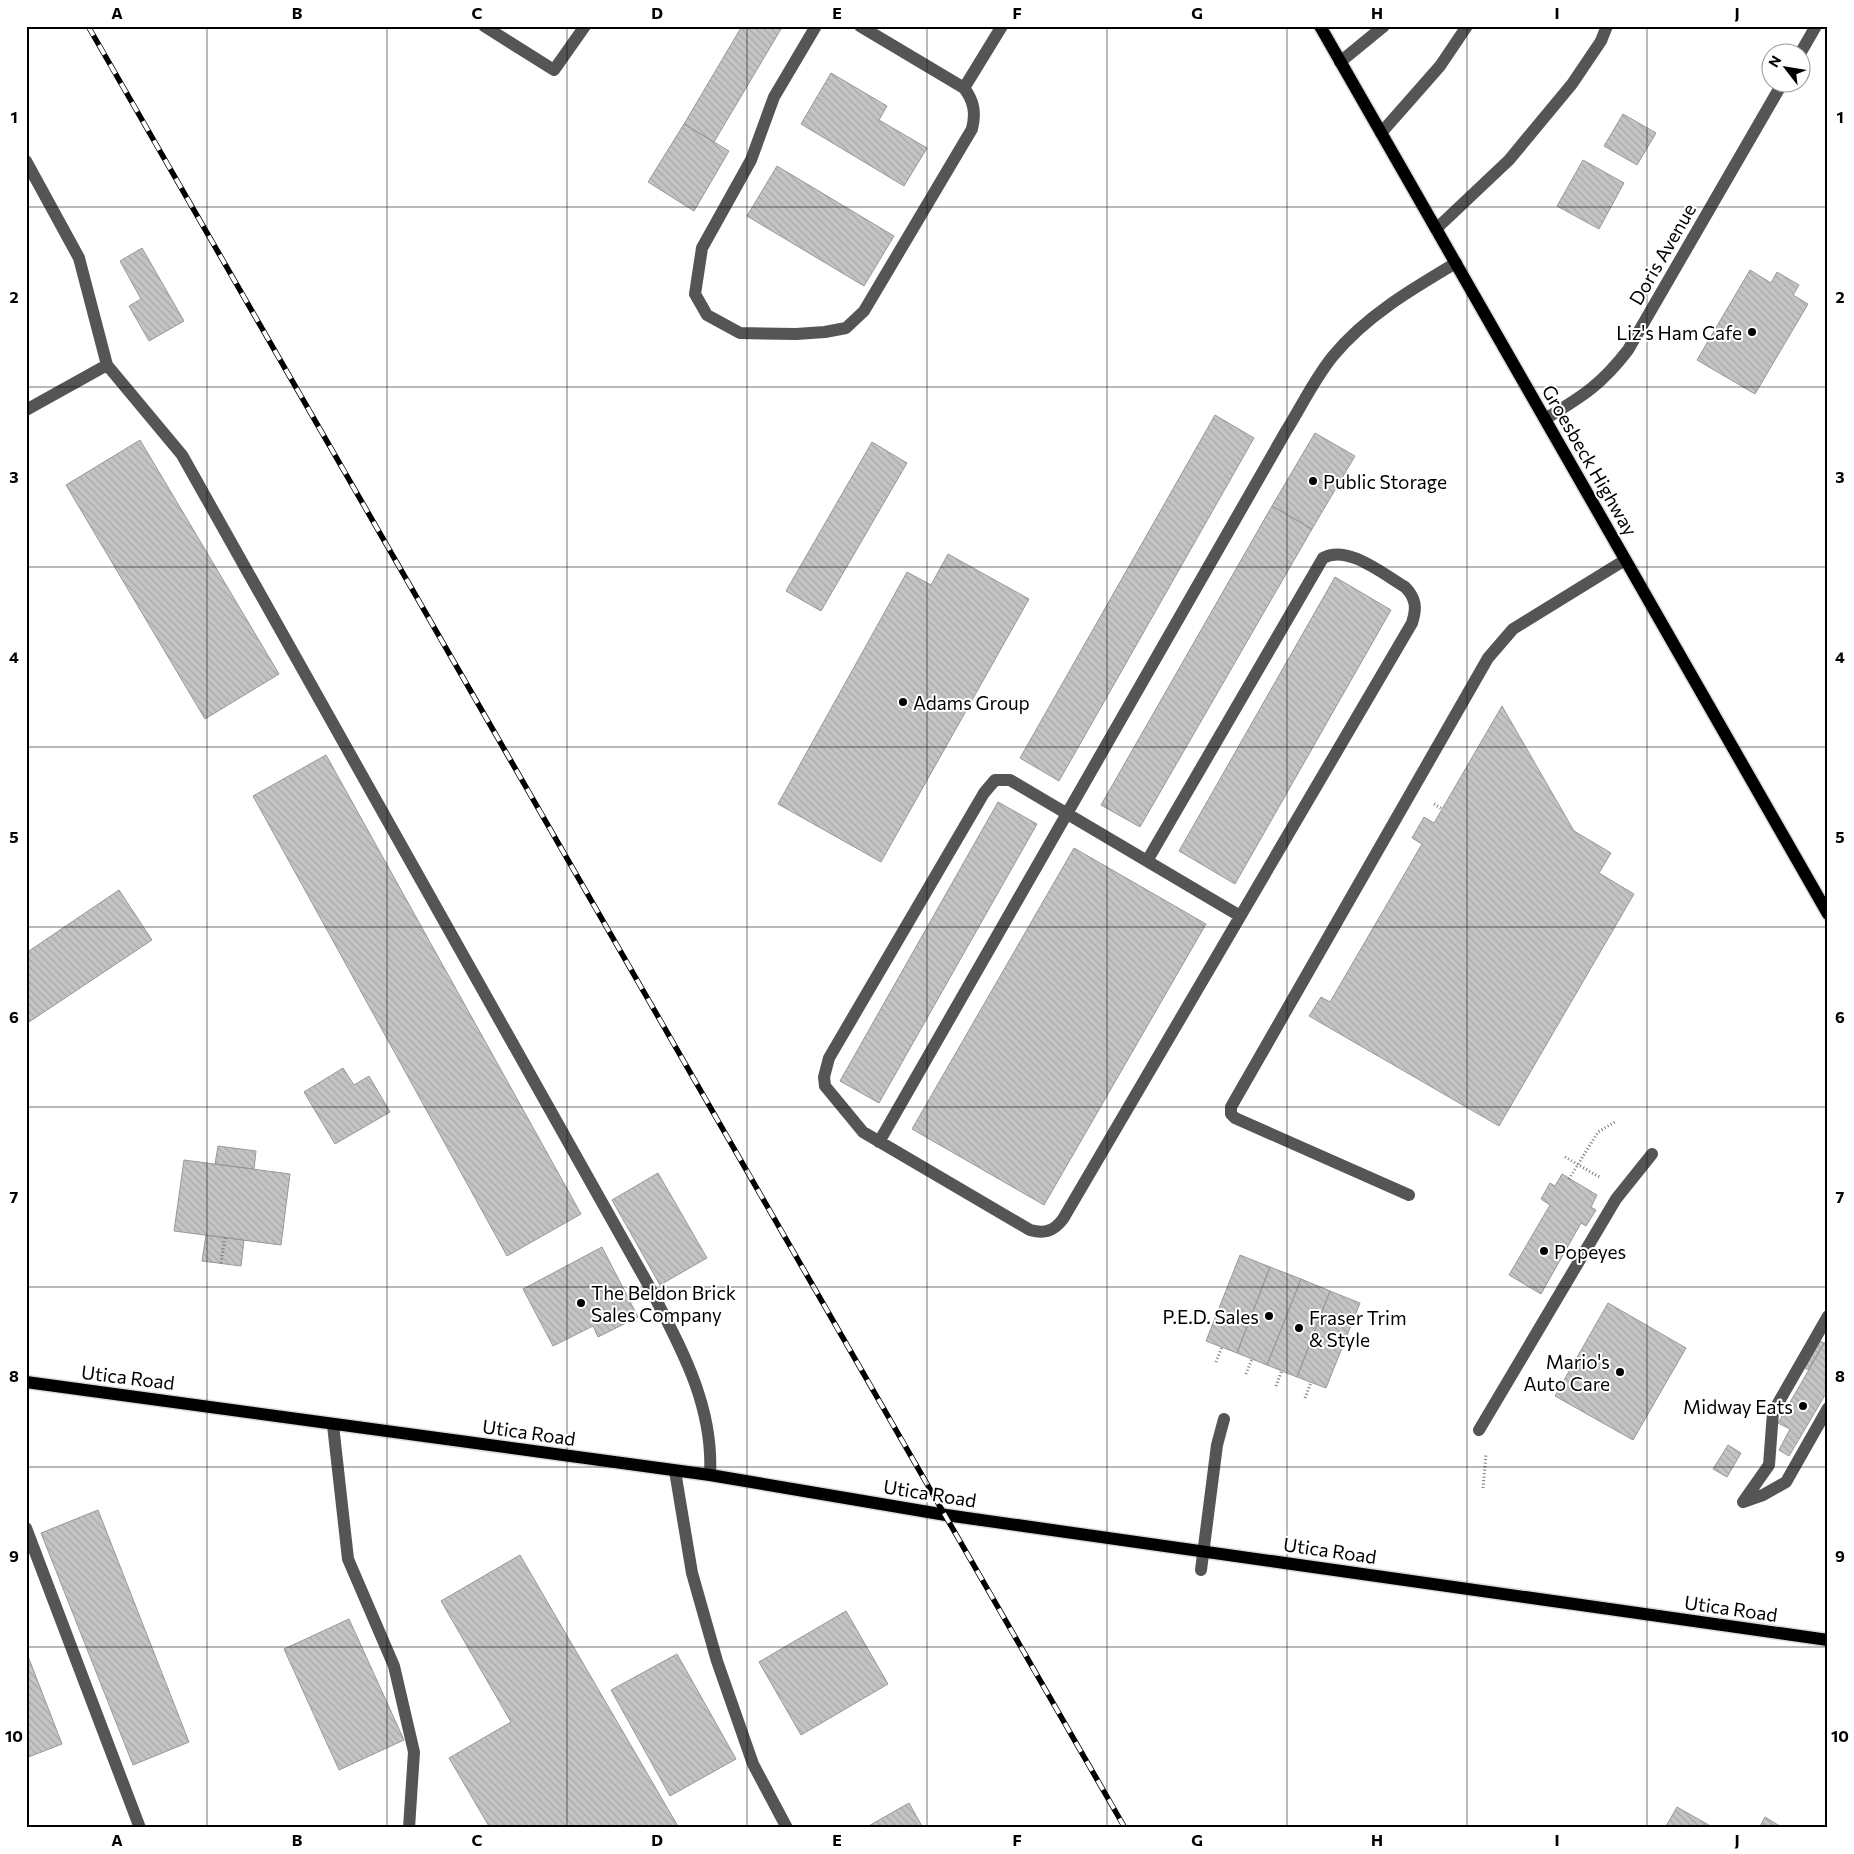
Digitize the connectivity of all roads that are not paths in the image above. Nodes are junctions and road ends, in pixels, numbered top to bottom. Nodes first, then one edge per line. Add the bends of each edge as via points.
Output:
1 (484, 26) edge
2 (585, 26) edge
3 (816, 26) edge
4 (860, 26) edge
5 (1002, 26) edge
6 (1320, 26) edge
7 (1384, 26) edge
8 (1467, 26) edge
9 (1607, 26) edge
10 (1816, 26) edge
11 (1807, 42) edge
12 (1340, 62) junction
13 (964, 88) junction
14 (1777, 92) edge
15 (1381, 133) junction
16 (26, 161) edge
17 (1436, 228) junction
18 (1456, 263) junction
19 (107, 364) junction
20 (26, 410) edge
21 (1545, 419) junction
22 (1625, 560) junction
23 (1067, 814) junction
24 (1147, 860) junction
25 (1826, 908) edge
26 (1240, 916) junction
27 (879, 1142) junction
28 (1652, 1154) dead end
29 (1409, 1195) dead end
30 (1828, 1316) edge
31 (26, 1382) edge
32 (1828, 1408) edge
33 (1224, 1420) dead end
34 (333, 1425) junction
35 (1479, 1430) dead end
36 (675, 1471) junction
37 (710, 1475) junction
38 (26, 1528) edge
39 (1204, 1552) junction
40 (1201, 1570) dead end
41 (1828, 1640) edge
42 (140, 1828) edge
43 (409, 1828) edge
44 (787, 1828) edge

1 - 2 street via 554,70
3 - 13 street via 774,97 751,160 702,248 695,294 707,315 740,333 825,332 846,328 864,310 972,129 974,107
4 - 13 street
5 - 13 street
6 - 12 main road, Groesbeck Highway
7 - 12 street
8 - 15 street via 1440,66
9 - 17 street via 1601,41 1572,84 1509,160
10 - 11 street
12 - 15 main road, Groesbeck Highway
14 - 21 street, Doris Avenue via 1628,350 1591,391
15 - 17 main road, Groesbeck Highway
16 - 19 street via 79,258
17 - 18 main road, Groesbeck Highway
18 - 21 main road, Groesbeck Highway
18 - 23 street via 1375,315 1333,356 1286,431
19 - 20 street
19 - 37 street via 182,455 649,1286 687,1359 707,1426
21 - 22 main road, Groesbeck Highway
22 - 25 main road, Groesbeck Highway
22 - 29 street via 1513,629 1488,658 1231,1107 1235,1118
23 - 24 street
23 - 27 street
23 - 27 street via 1010,780 995,780 989,786 829,1058 824,1077 830,1094 863,1132
24 - 26 street
24 - 26 street via 1323,558 1331,554 1348,554 1405,587 1415,602 1412,623
26 - 27 street via 1057,1226 1048,1232 1030,1230
28 - 35 street via 1616,1199
30 - 32 street via 1775,1407 1771,1421 1769,1466 1743,1502 1786,1482
31 - 34 main road, Utica Road
33 - 39 street via 1217,1445
34 - 36 main road, Utica Road
34 - 43 street via 348,1559 394,1666 414,1752
36 - 37 main road, Utica Road
36 - 44 street via 692,1573 717,1661 752,1764
37 - 39 main road, Utica Road via 946,1515
38 - 42 street
39 - 40 street
39 - 41 main road, Utica Road

